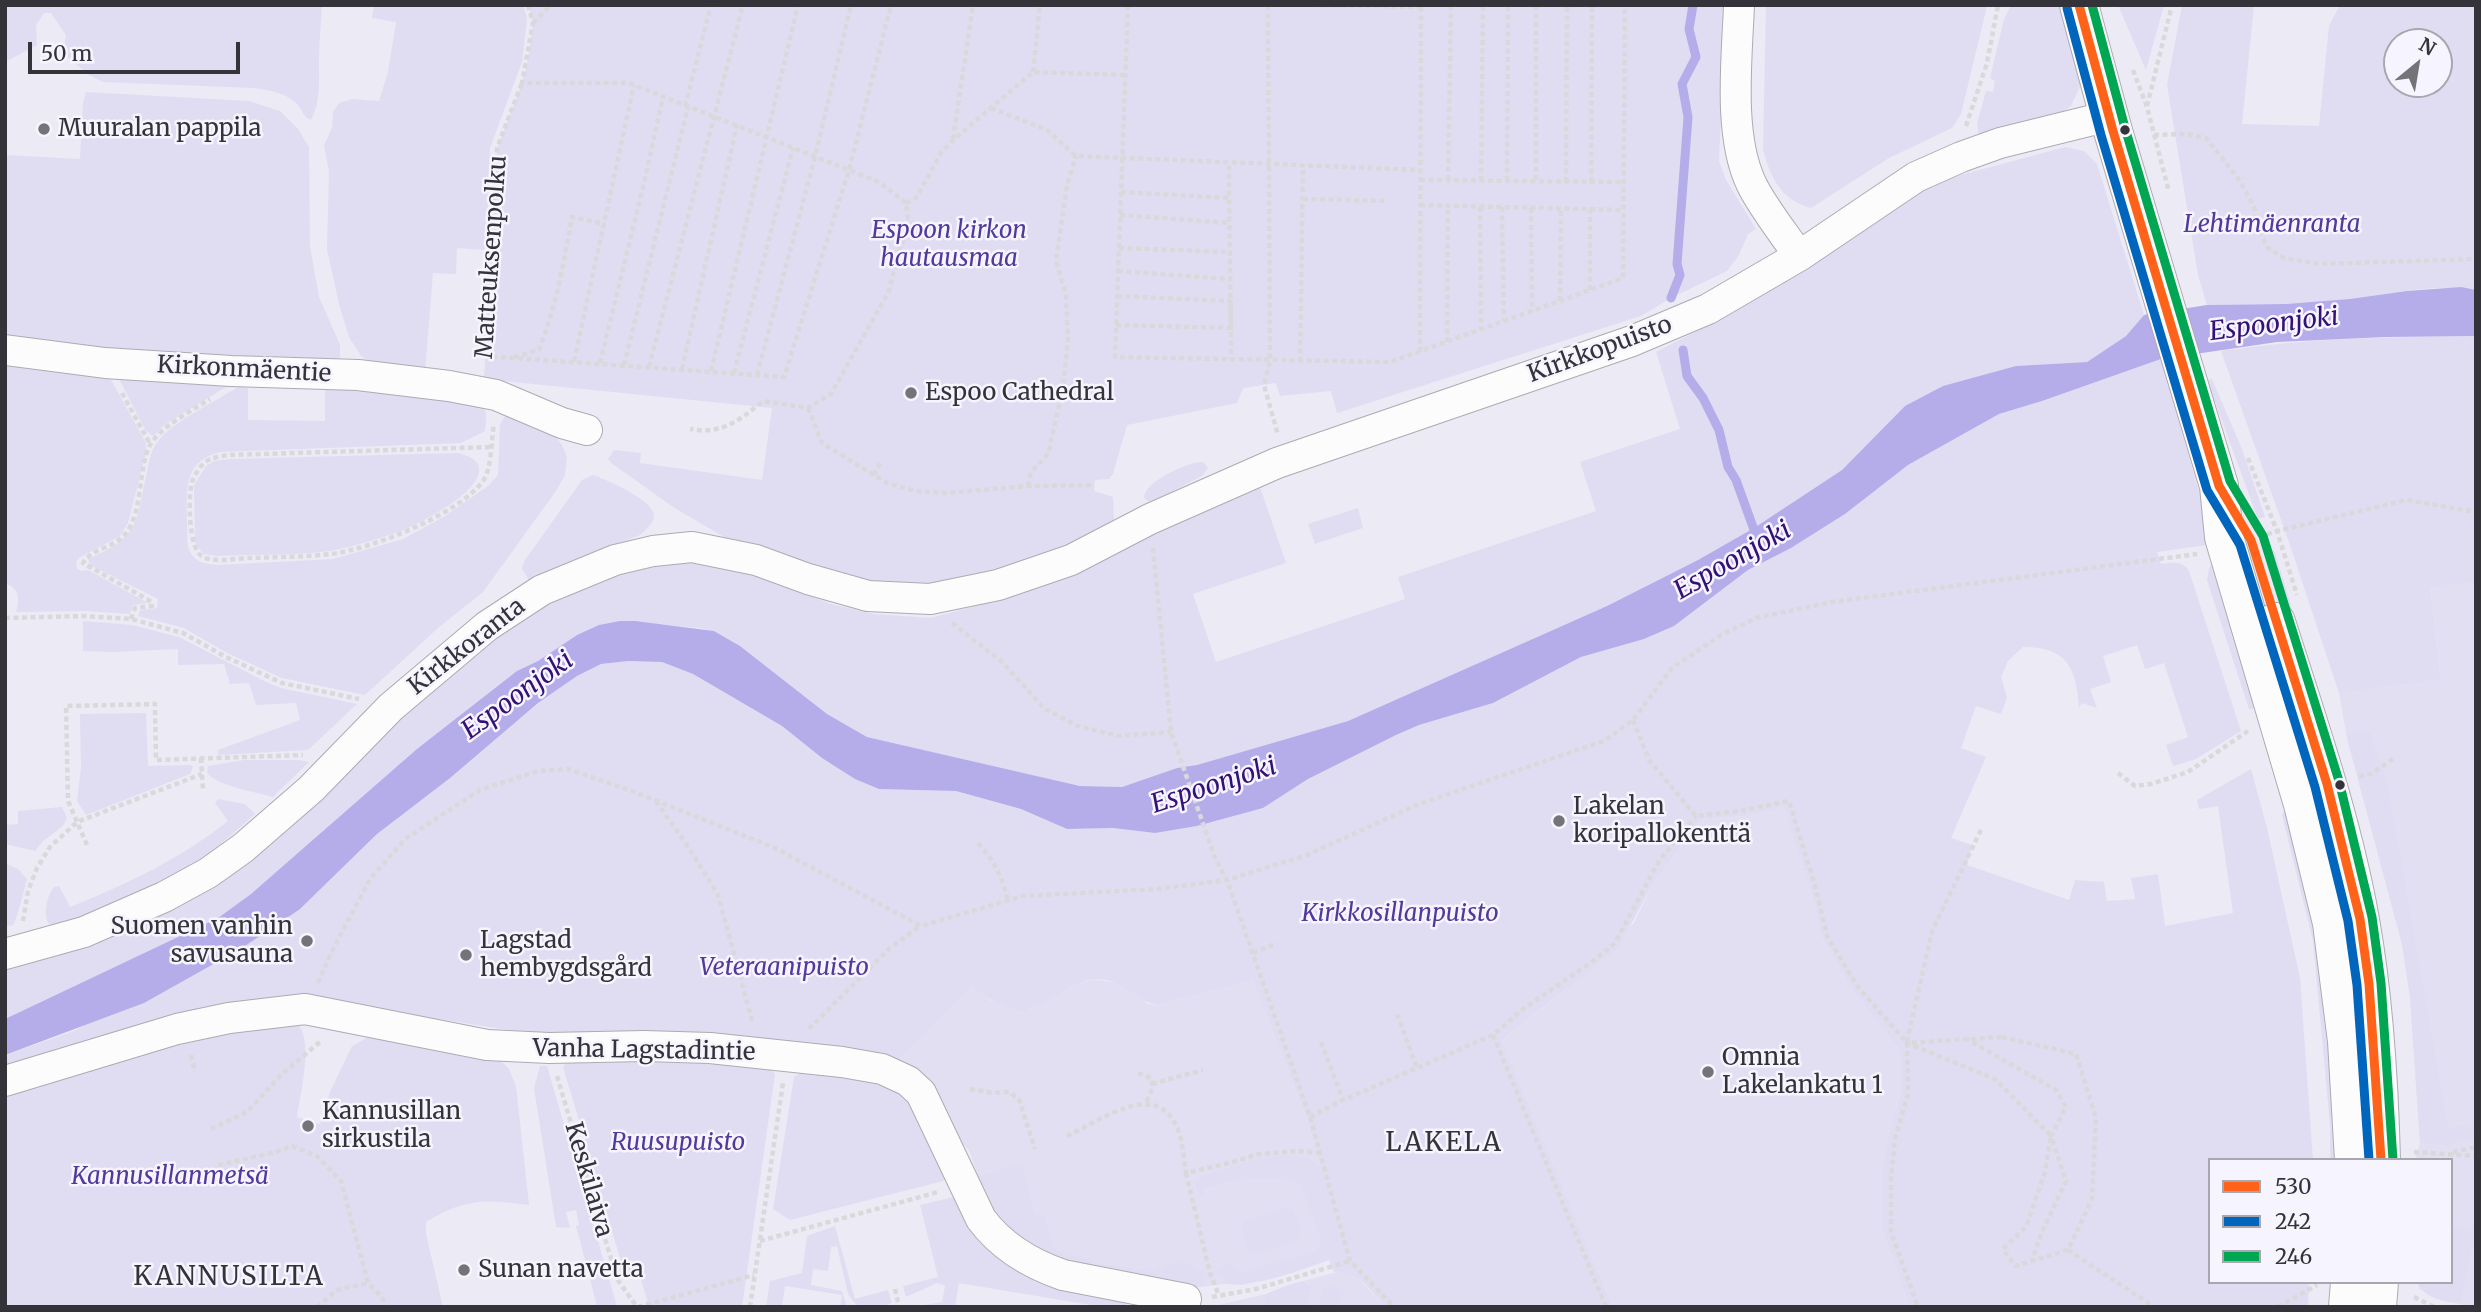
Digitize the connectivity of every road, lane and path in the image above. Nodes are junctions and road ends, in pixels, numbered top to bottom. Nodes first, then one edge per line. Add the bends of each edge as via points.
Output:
1 (528, 5) edge
2 (551, 5) edge
3 (711, 5) edge
4 (743, 5) edge
5 (798, 5) edge
6 (851, 5) edge
7 (891, 5) edge
8 (973, 5) edge
9 (1040, 5) edge
10 (1128, 5) edge
11 (1268, 5) edge
12 (1315, 5) edge
13 (1451, 5) edge
14 (1483, 5) edge
15 (1508, 5) edge
16 (1536, 5) edge
17 (1567, 5) edge
18 (1592, 5) edge
19 (1625, 5) edge
20 (1739, 5) edge
21 (1998, 5) edge
22 (2079, 5) edge
23 (2172, 5) edge
24 (1421, 6) edge
25 (533, 23) junction
26 (1033, 72) junction
27 (1125, 75) junction
28 (522, 83) junction
29 (634, 85) junction
30 (663, 97) junction
31 (687, 106) junction
32 (2147, 107) dead end
33 (991, 108) junction
34 (2109, 116) junction
35 (714, 117) junction
36 (737, 125) junction
37 (1965, 128) dead end
38 (2154, 135) dead end
39 (766, 137) junction
40 (953, 140) junction
41 (793, 148) junction
42 (815, 156) junction
43 (931, 156) dead end
44 (1076, 156) junction
45 (1122, 157) junction
46 (937, 160) junction
47 (1229, 163) junction
48 (1269, 165) junction
49 (1303, 166) junction
50 (849, 170) junction
51 (1420, 170) junction
52 (1420, 180) junction
53 (1448, 180) junction
54 (1481, 181) junction
55 (1507, 181) junction
56 (1536, 181) junction
57 (1566, 181) junction
58 (1591, 182) junction
59 (1623, 182) junction
60 (1121, 192) junction
61 (1228, 198) junction
62 (1303, 199) junction
63 (1388, 201) dead end
64 (906, 203) junction
65 (1420, 205) junction
66 (1448, 206) junction
67 (1480, 207) junction
68 (1502, 208) junction
69 (1531, 208) junction
70 (1561, 209) junction
71 (1590, 210) junction
72 (1623, 210) junction
73 (1120, 215) junction
74 (1229, 223) junction
75 (605, 224) junction
76 (1119, 248) junction
77 (1229, 252) junction
78 (1799, 256) junction
79 (2476, 259) edge
80 (1118, 271) junction
81 (1230, 279) junction
82 (1590, 290) junction
83 (1117, 296) junction
84 (1560, 301) junction
85 (1532, 311) junction
86 (1504, 321) junction
87 (1116, 325) junction
88 (1231, 328) junction
89 (1481, 330) junction
90 (1447, 342) junction
91 (5, 350) edge
92 (1420, 352) junction
93 (484, 356) junction
94 (510, 358) junction
95 (1231, 360) junction
96 (574, 361) junction
97 (1269, 361) junction
98 (1300, 362) junction
99 (105, 363) junction
100 (600, 363) junction
101 (624, 365) junction
102 (649, 367) junction
103 (682, 369) junction
104 (711, 371) junction
105 (252, 372) junction
106 (734, 373) junction
107 (757, 375) junction
108 (483, 392) junction
109 (808, 408) junction
110 (690, 429) dead end
111 (587, 430) dead end
112 (1278, 436) dead end
113 (150, 444) junction
114 (489, 447) joint
115 (881, 461) dead end
116 (874, 475) junction
117 (1094, 485) dead end
118 (1028, 486) junction
119 (2219, 486) junction
120 (2476, 512) edge
121 (1150, 519) junction
122 (2277, 531) dead end
123 (2192, 555) dead end
124 (930, 599) junction
125 (5, 618) edge
126 (131, 619) junction
127 (366, 701) dead end
128 (1633, 720) junction
129 (2249, 730) dead end
130 (1171, 732) junction
131 (310, 755) dead end
132 (201, 758) junction
133 (2393, 759) dead end
134 (2118, 773) dead end
135 (202, 774) junction
136 (2352, 777) dead end
137 (203, 790) dead end
138 (655, 800) junction
139 (1696, 816) junction
140 (77, 822) junction
141 (1981, 830) dead end
142 (978, 843) dead end
143 (87, 845) dead end
144 (1227, 880) junction
145 (1008, 900) junction
146 (920, 926) junction
147 (22, 928) dead end
148 (1277, 943) dead end
149 (1253, 953) junction
150 (5, 954) edge
151 (304, 1009) junction
152 (1397, 1014) dead end
153 (1493, 1035) junction
154 (327, 1036) dead end
155 (1964, 1038) junction
156 (1321, 1042) dead end
157 (1907, 1043) junction
158 (549, 1048) junction
159 (774, 1054) junction
160 (1418, 1068) junction
161 (1203, 1070) dead end
162 (1138, 1073) dead end
163 (5, 1081) edge
164 (1152, 1084) junction
165 (970, 1089) dead end
166 (1343, 1100) junction
167 (1146, 1103) junction
168 (1310, 1117) junction
169 (211, 1129) dead end
170 (1067, 1136) dead end
171 (2051, 1136) junction
172 (2476, 1147) edge
173 (1035, 1149) dead end
174 (1320, 1153) junction
175 (2448, 1153) junction
176 (2395, 1156) edge
177 (2476, 1156) edge
178 (2354, 1158) edge
179 (218, 1165) dead end
180 (1186, 1173) junction
181 (965, 1185) junction
182 (760, 1241) junction
183 (2068, 1250) junction
184 (1350, 1261) junction
185 (2032, 1261) junction
186 (754, 1275) junction
187 (368, 1283) junction
188 (2319, 1284) edge
189 (2350, 1284) edge
190 (2379, 1284) edge
191 (895, 1289) dead end
192 (1219, 1296) junction
193 (2414, 1297) dead end
194 (1186, 1299) joint
195 (317, 1307) edge
196 (386, 1307) edge
197 (638, 1307) edge
198 (750, 1307) edge
199 (899, 1307) edge
200 (1394, 1307) edge
201 (1606, 1307) edge
202 (1918, 1307) edge
203 (2151, 1307) edge
204 (2278, 1307) edge
205 (2347, 1307) edge
206 (2377, 1307) edge
207 (2434, 1307) edge

1 - 25 path
2 - 25 path
3 - 31 path
4 - 35 path
5 - 39 path
6 - 42 path
7 - 50 path
8 - 40 path
9 - 26 path
10 - 27 path
11 - 48 path
12 - 24 path
13 - 53 path
14 - 54 path
15 - 55 path
16 - 56 path
17 - 57 path
18 - 58 path
19 - 59 path
20 - 78 street via 1736,88 1740,150 1751,184
21 - 37 path via 1987,63
22 - 34 main road
23 - 32 path
24 - 51 path
25 - 28 path, Matteuksenpolku
26 - 27 path
26 - 33 path
27 - 45 path
28 - 29 path
28 - 93 path, Matteuksenpolku via 497,148
29 - 30 path
29 - 75 path
30 - 31 path
30 - 100 path
31 - 35 path
31 - 101 path
33 - 40 path
33 - 44 path via 1046,130
34 - 78 street, Kirkkopuisto via 2000,143 1927,172
34 - 119 main road
35 - 36 path
35 - 102 path
36 - 39 path
36 - 103 path
38 - 79 path via 2206,138 2240,181 2269,248 2284,258 2319,264
39 - 41 path
39 - 104 path
40 - 46 path
41 - 42 path
41 - 106 path
42 - 50 path
42 - 107 path
43 - 46 path
44 - 45 path
44 - 118 path via 1056,260 1066,295 1063,389 1048,454 1031,472
45 - 47 path
45 - 60 path
46 - 64 path via 916,198
47 - 48 path
47 - 61 path
48 - 49 path
48 - 97 path
49 - 51 path
49 - 62 path
50 - 64 path via 878,182
50 - 107 path via 784,377
51 - 52 path
52 - 53 path
52 - 65 path
53 - 54 path
54 - 55 path
55 - 56 path
56 - 57 path
57 - 58 path
58 - 59 path
59 - 72 path
60 - 61 path
60 - 73 path
61 - 74 path
62 - 63 path
62 - 98 path
64 - 109 path via 909,226 889,291 831,394
65 - 66 path
65 - 92 path
66 - 67 path
66 - 90 path
67 - 68 path
67 - 89 path
68 - 69 path
68 - 86 path
69 - 70 path
69 - 85 path
70 - 71 path
70 - 84 path
71 - 72 path
71 - 82 path
72 - 82 path via 1622,278
73 - 74 path
73 - 76 path
74 - 77 path
75 - 94 path via 572,217 559,284 539,350
75 - 96 path
76 - 77 path
76 - 80 path
77 - 81 path
78 - 121 street, Kirkkopuisto via 1709,309 1632,341 1277,463
80 - 81 path
80 - 83 path
81 - 88 path
82 - 84 path
83 - 87 path
83 - 88 path via 1230,301
84 - 85 path
85 - 86 path
86 - 89 path
87 - 88 path
87 - 95 path via 1115,357
88 - 95 path
89 - 90 path
90 - 92 path
91 - 99 street, Kirkonmäentie
92 - 98 path via 1390,362
93 - 94 path
93 - 108 path, Matteuksenpolku
94 - 96 path
95 - 97 path
96 - 100 path
97 - 98 path
97 - 112 path via 1264,385
99 - 105 street, Kirkonmäentie
99 - 113 path
100 - 101 path
101 - 102 path
102 - 103 path
103 - 104 path
104 - 106 path
105 - 108 street, Kirkonmäentie via 358,375
105 - 113 path via 169,425
106 - 107 path
108 - 111 street, Kirkonmäentie
109 - 110 path via 763,401 717,431
109 - 116 path via 821,443
113 - 126 path via 128,530 83,563 152,602 152,606 135,608
114 - 114 path via 486,476 480,485 437,518 400,534 333,553 272,557 212,559 202,557 191,542 191,484 201,465 210,459
115 - 116 path
116 - 118 path via 915,491
117 - 118 path
119 - 176 main road via 2251,540 2327,785 2360,919 2380,1121
119 - 178 main road via 2224,537 2332,923 2347,1041
120 - 122 path via 2406,500
121 - 124 street, Kirkkoranta via 1071,561 998,585
121 - 130 path
123 - 128 path via 1832,602 1756,618 1672,668
124 - 130 path via 951,622 1001,661 1045,709 1078,726 1118,736
124 - 150 street, Kirkkoranta via 869,596 756,560 692,547 615,560 542,590 487,626 391,707 311,789 208,873 84,932
125 - 126 path
126 - 127 path via 183,633 282,683
128 - 139 path via 1649,760
128 - 144 path via 1604,741 1419,804 1307,855
129 - 134 path via 2188,772 2135,786
130 - 144 path
131 - 132 path
132 - 135 path
132 - 140 path via 156,760 155,704 66,706 68,801
133 - 136 path via 2371,774
135 - 137 path
135 - 140 path
138 - 146 path via 775,848
138 - 151 path via 568,769 538,771 480,790 405,839 370,879
138 - 159 path via 718,895
139 - 153 path via 1659,862 1615,943
139 - 157 path via 1789,801 1827,936 1858,987
140 - 143 path
140 - 147 path via 50,847 37,867
141 - 157 path via 1932,931
142 - 145 path via 999,870
144 - 145 path
144 - 149 path
145 - 146 path
146 - 159 path via 890,948 801,1036
148 - 149 path
149 - 168 path
151 - 158 street, Vanha Lagstadintie via 487,1045
151 - 163 street, Vanha Lagstadintie via 177,1029
152 - 160 path
153 - 160 path
153 - 201 path
154 - 169 path via 247,1112
155 - 157 path
155 - 171 path via 2056,1090 2066,1107
155 - 183 path via 2002,1037 2076,1054 2096,1118 2092,1199
156 - 166 path
157 - 171 path via 1995,1079
157 - 202 path via 1908,1094 1895,1139 1891,1232
158 - 159 street, Vanha Lagstadintie via 644,1046
158 - 197 path, Keskilaiva via 617,1279
159 - 181 street, Vanha Lagstadintie via 882,1069 908,1081 921,1093
159 - 182 path
160 - 166 path
161 - 164 path
162 - 164 path via 1151,1078
164 - 167 path
165 - 173 path via 1009,1092 1019,1099
166 - 168 path
167 - 170 path via 1120,1109
167 - 180 path via 1171,1117
168 - 174 path
171 - 185 path via 2066,1181
171 - 185 path via 2045,1172 2026,1227 2003,1249 2015,1266
172 - 175 path
174 - 180 path via 1259,1154
174 - 184 path
175 - 176 path
175 - 177 path
179 - 187 path via 292,1146 317,1156 341,1181
180 - 192 path
181 - 182 path
181 - 194 street, Vanha Lagstadintie via 993,1236 1044,1268
182 - 186 path
183 - 185 path
183 - 203 path
184 - 192 path
184 - 200 path
186 - 197 path, Keskilaiva
186 - 198 path
187 - 195 path via 337,1290
187 - 196 path
188 - 204 path
189 - 205 main road
190 - 206 main road
191 - 199 path
192 - 194 path
193 - 207 path

